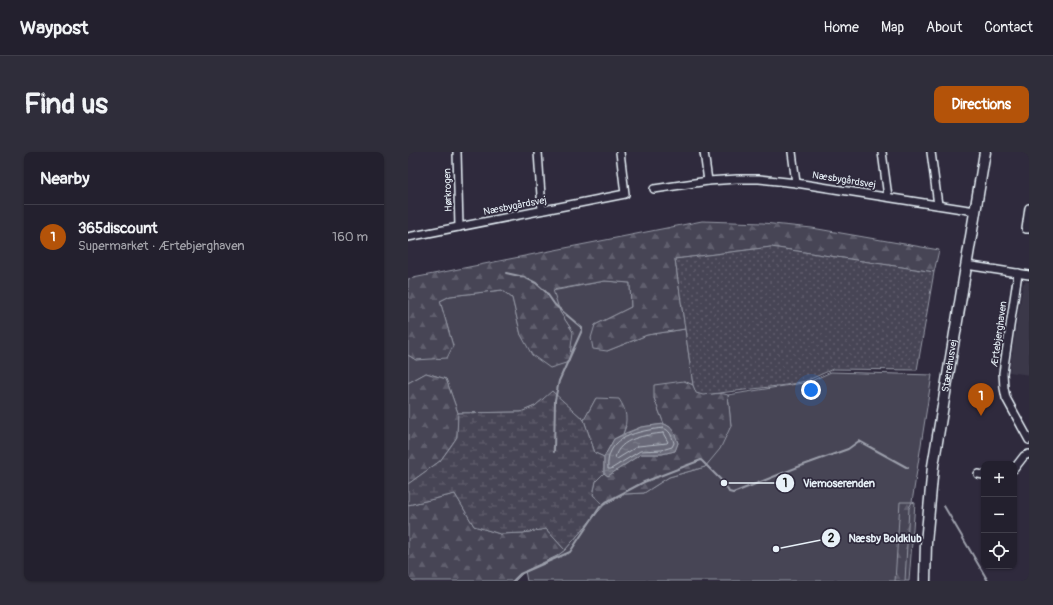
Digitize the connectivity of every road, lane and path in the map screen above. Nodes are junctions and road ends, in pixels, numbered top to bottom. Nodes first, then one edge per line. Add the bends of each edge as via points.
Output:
1 (457, 152) edge
2 (538, 152) edge
3 (620, 152) edge
4 (704, 152) edge
5 (792, 152) edge
6 (882, 152) edge
7 (931, 152) edge
8 (985, 152) edge
9 (708, 181) junction
10 (796, 182) junction
11 (654, 189) dead end
12 (888, 197) junction
13 (938, 205) junction
14 (1029, 208) edge
15 (542, 210) junction
16 (975, 211) junction
17 (459, 227) junction
18 (1029, 229) edge
19 (408, 237) edge
20 (966, 265) junction
21 (1018, 273) junction
22 (1029, 275) edge
23 (1029, 440) edge
24 (1029, 454) edge
25 (1017, 465) edge
26 (925, 581) edge

1 - 17 street, Hørkrogen
2 - 15 street
3 - 15 street, Næsbygårdsvej via 625,194
4 - 9 street
5 - 10 street
6 - 12 street, Næsbygårdsvej
7 - 13 street
8 - 16 street, Stærehusvej
9 - 10 street, Næsbygårdsvej via 737,179
9 - 11 street, Næsbygårdsvej
10 - 12 street, Næsbygårdsvej
12 - 13 street, Næsbygårdsvej
13 - 16 street, Næsbygårdsvej
14 - 18 street via 1026,229
15 - 17 street, Næsbygårdsvej
16 - 20 street, Stærehusvej
17 - 19 street, Næsbygårdsvej
20 - 21 street
20 - 26 street, Stærehusvej via 934,466
21 - 22 street
21 - 23 street, Ærtebjerghaven via 1003,373 1004,388 1010,406
24 - 25 street

